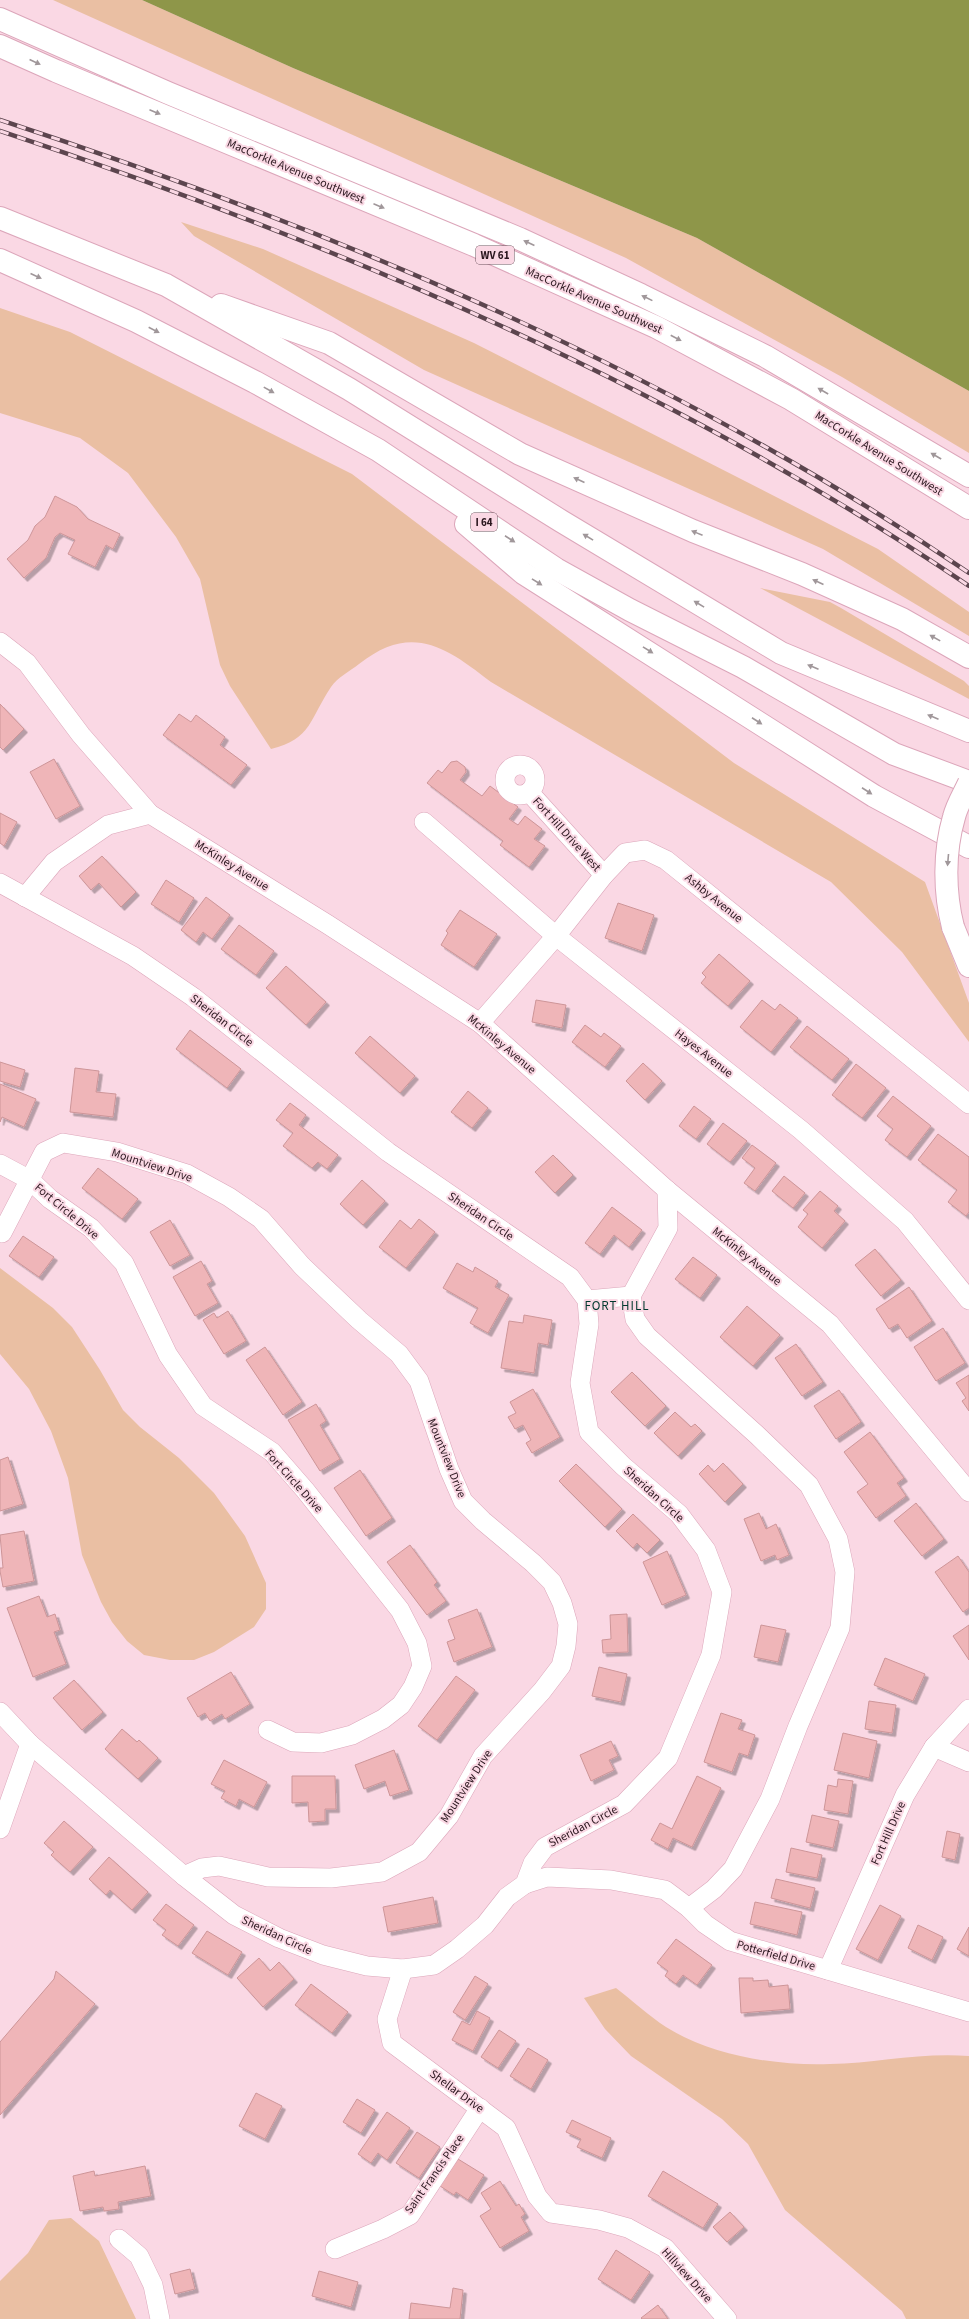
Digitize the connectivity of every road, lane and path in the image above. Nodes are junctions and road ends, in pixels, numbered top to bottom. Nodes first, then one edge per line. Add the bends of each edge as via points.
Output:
1 (0, 19) edge
2 (0, 46) edge
3 (0, 218) edge
4 (0, 260) edge
5 (166, 286) junction
6 (378, 450) junction
7 (969, 476) edge
8 (969, 508) edge
9 (0, 642) edge
10 (969, 657) edge
11 (969, 732) edge
12 (969, 782) edge
13 (529, 792) dead end
14 (150, 814) junction
15 (424, 822) dead end
16 (969, 847) edge
17 (604, 875) junction
18 (0, 883) edge
19 (25, 896) junction
20 (556, 936) junction
21 (969, 966) edge
22 (480, 1023) junction
23 (969, 1104) edge
24 (0, 1164) edge
25 (30, 1180) junction
26 (668, 1190) junction
27 (2, 1233) dead end
28 (631, 1296) junction
29 (587, 1300) junction
30 (969, 1300) edge
31 (969, 1492) edge
32 (969, 1709) edge
33 (0, 1712) edge
34 (268, 1730) dead end
35 (30, 1744) junction
36 (934, 1746) junction
37 (969, 1762) edge
38 (0, 1829) edge
39 (184, 1876) junction
40 (525, 1884) junction
41 (689, 1908) junction
42 (403, 1969) junction
43 (828, 1970) junction
44 (969, 2012) edge
45 (480, 2108) junction
46 (551, 2213) joint
47 (119, 2239) dead end
48 (335, 2249) dead end
49 (160, 2319) edge
50 (727, 2319) edge

7 -> 1 main road, MacCorkle Avenue Southwest / WV 61 via 765,356 641,295 520,239 161,90
2 -> 8 main road, MacCorkle Avenue Southwest / WV 61 via 474,246 656,327 791,399
3 - 5 main road
4 -> 6 main road, I 64 via 136,321 255,382
10 -> 5 main road via 880,610 802,574 693,532 520,454 329,343
11 -> 5 main road via 780,653 349,389
6 -> 12 main road, I 64 via 543,560 610,599 743,667 894,754
6 -> 16 main road via 523,573 874,796
9 - 14 street, McKinley Avenue via 27,663 81,735
12 -> 21 main road, bridge via 954,817 946,888 953,927
13 - 17 street, Fort Hill Drive West
14 - 19 street via 108,825 54,862
14 - 22 street, McKinley Avenue
15 - 20 street, Hayes Avenue
17 - 20 street, Ashby Avenue
17 - 23 street, Ashby Avenue via 625,853 645,850 666,860
18 - 19 street, Sheridan Circle
19 - 29 street, Sheridan Circle via 133,956 193,997 388,1152 570,1277
20 - 22 street, Ashby Avenue
20 - 30 street, Hayes Avenue via 818,1145 904,1221
22 - 26 street, McKinley Avenue
24 - 25 street, Fort Circle Drive
25 - 27 street, Mountview Drive
25 - 34 street, Fort Circle Drive via 50,1199 91,1228 124,1263 168,1355 203,1406 272,1452 400,1610 417,1643 422,1666 414,1687 401,1705 383,1719 352,1735 321,1743 293,1742
25 - 39 street, Mountview Drive via 44,1152 64,1143 117,1152 187,1174 229,1197 261,1219 302,1266 399,1354 419,1381 449,1469 464,1500 483,1521 552,1582 568,1624 561,1666 542,1691 483,1756 449,1816 419,1852 382,1872 331,1878 268,1877 219,1866 202,1868
26 - 28 street via 668,1228
26 - 31 street, McKinley Avenue via 830,1324
28 - 29 street
28 - 41 street via 635,1319 647,1336 809,1485 838,1539 845,1572 840,1628 770,1799 733,1869 714,1889
29 - 40 street, Sheridan Circle via 589,1324 580,1383 589,1432 623,1466 679,1514 706,1550 722,1592 711,1655 668,1758 624,1804 545,1847 533,1863
32 - 36 street, Fort Hill Drive
33 - 35 street, Sheridan Circle
35 - 38 street
35 - 39 street, Sheridan Circle
36 - 37 street
36 - 43 street, Fort Hill Drive via 905,1795
39 - 42 street, Sheridan Circle via 234,1915 279,1938 323,1955 367,1966
40 - 41 street, Potterfield Drive via 547,1877 611,1880 665,1890
40 - 42 street, Sheridan Circle via 507,1897 486,1925 434,1965
41 - 43 street, Potterfield Drive via 705,1924 730,1941
42 - 45 street, Shellar Drive via 387,2019 392,2044
43 - 44 street, Potterfield Drive
45 - 46 street, Shellar Drive via 506,2128 537,2196
45 - 48 street, Saint Francis Place via 410,2215
46 - 50 street, Hillview Drive via 599,2220 628,2228 666,2248
47 - 49 street via 139,2256 153,2284

